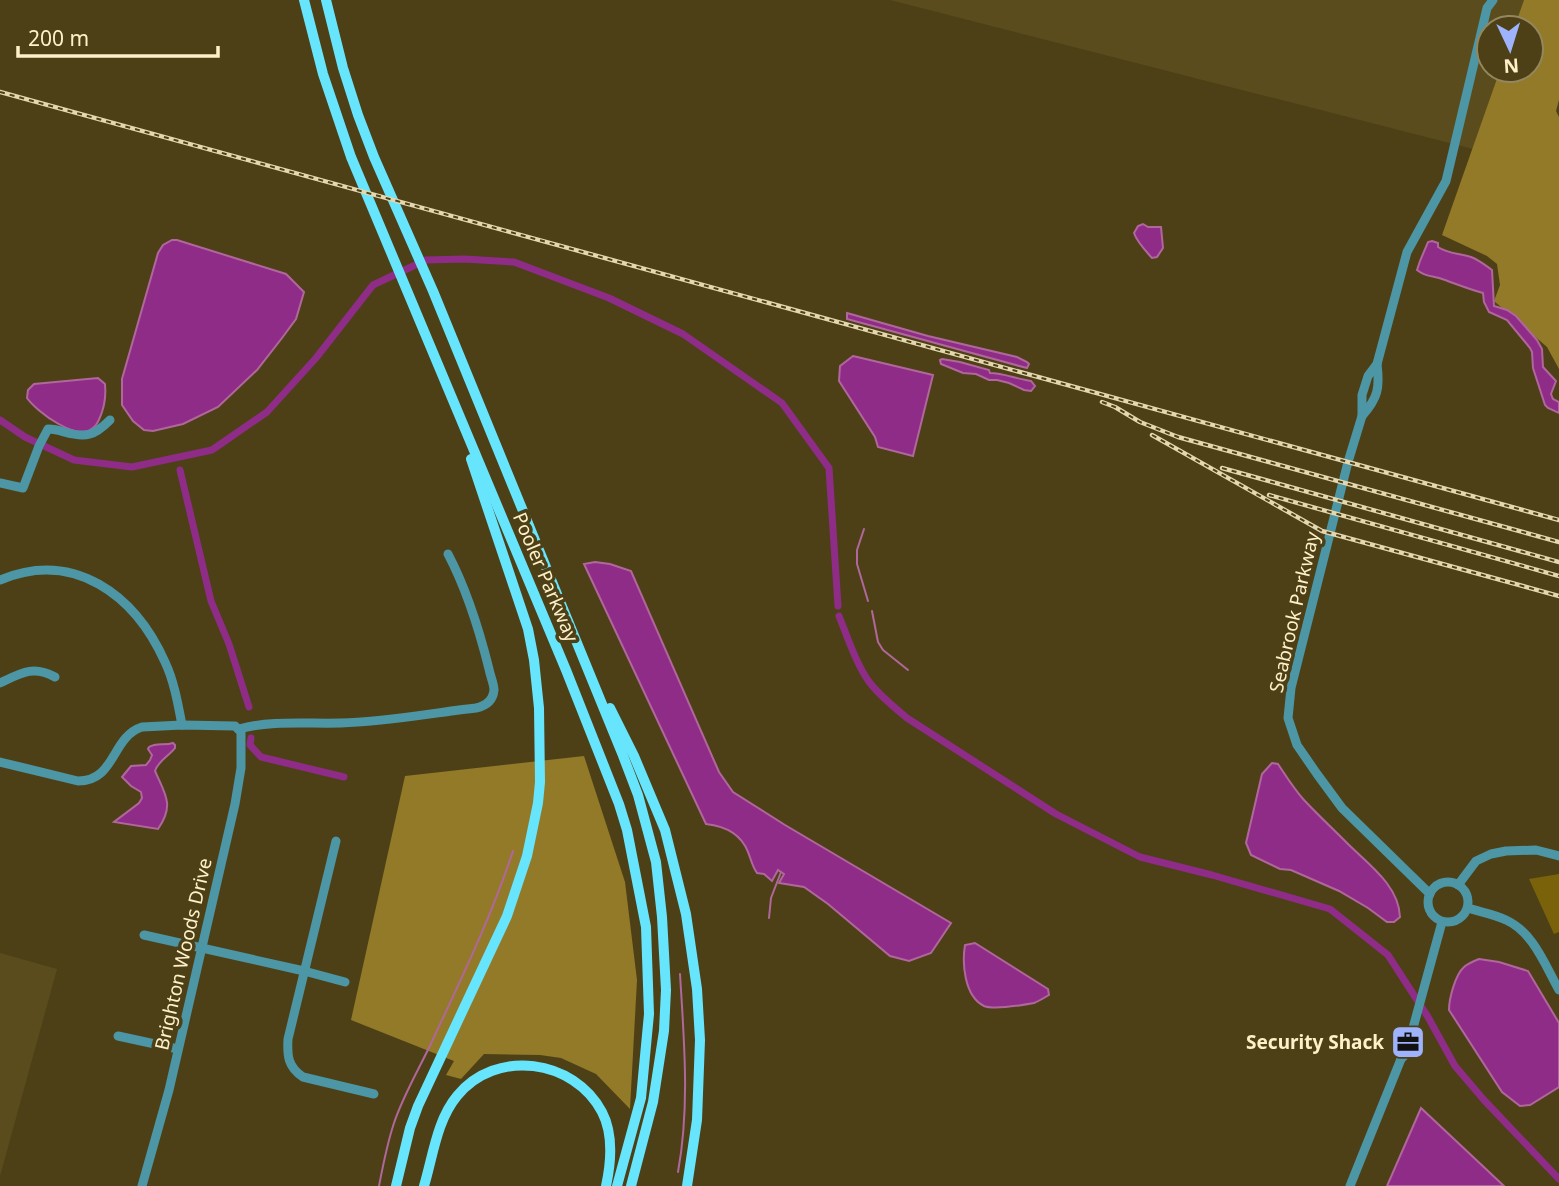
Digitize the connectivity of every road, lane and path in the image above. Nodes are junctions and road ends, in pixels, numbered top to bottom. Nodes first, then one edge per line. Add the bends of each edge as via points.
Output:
1 (304, 0) edge
2 (326, 0) edge
3 (1493, 0) edge
4 (1377, 364) junction
5 (459, 416) junction
6 (1362, 416) junction
7 (110, 420) dead end
8 (0, 483) edge
9 (448, 554) dead end
10 (0, 580) edge
11 (583, 660) junction
12 (55, 677) dead end
13 (0, 683) edge
14 (182, 725) junction
15 (239, 729) junction
16 (0, 762) edge
17 (336, 841) dead end
18 (1559, 856) edge
19 (1458, 885) junction
20 (1430, 894) junction
21 (1468, 908) junction
22 (1442, 922) junction
23 (144, 935) dead end
24 (202, 948) junction
25 (304, 971) junction
26 (345, 982) dead end
27 (1559, 990) edge
28 (118, 1035) dead end
29 (178, 1049) junction
30 (374, 1094) dead end
31 (142, 1186) edge
32 (396, 1186) edge
33 (424, 1186) edge
34 (606, 1186) edge
35 (617, 1186) edge
36 (631, 1186) edge
37 (687, 1186) edge
38 (1350, 1186) edge

1 - 5 main road, Pooler Parkway via 351,158
2 - 11 main road, Pooler Parkway via 343,68 374,158
3 - 4 street, Seabrook Parkway via 1487,8 1446,181 1407,253
4 - 6 street, Seabrook Parkway via 1362,395
4 - 6 street, Seabrook Parkway via 1378,392
5 - 32 main road via 528,629 540,708 540,782 534,831 518,886 418,1106
5 - 35 main road, Pooler Parkway via 566,670 619,804 634,857 646,927 649,1014 641,1098
6 - 20 street, Seabrook Parkway via 1291,688 1288,718 1297,745 1342,808
7 - 8 street via 89,435 48,429 23,488
9 - 15 street via 480,632 494,690 490,701 475,708 365,721 256,724
10 - 14 street via 51,569 82,576 116,596 139,618 165,662
11 - 36 main road, Pooler Parkway via 638,795 661,898 664,1031 653,1102
11 - 37 main road via 650,792 682,891 700,1040 697,1120
12 - 13 street via 35,670
14 - 15 street
14 - 16 street via 134,730 105,769 84,781
15 - 24 street, Brighton Woods Drive via 240,780
17 - 25 street
18 - 19 street via 1536,850 1491,854 1476,861
19 - 20 street via 1439,884
19 - 21 street via 1467,894
20 - 22 street via 1431,914
21 - 22 street via 1458,920
21 - 27 street via 1507,920 1522,930
22 - 38 street via 1413,1028
23 - 24 street
24 - 25 street
24 - 29 street, Brighton Woods Drive
25 - 26 street
25 - 30 street via 288,1039 289,1063 303,1077
28 - 29 street
29 - 31 street, Brighton Woods Drive
33 - 34 main road via 443,1121 461,1092 495,1070 533,1065 569,1078 601,1110 610,1145

